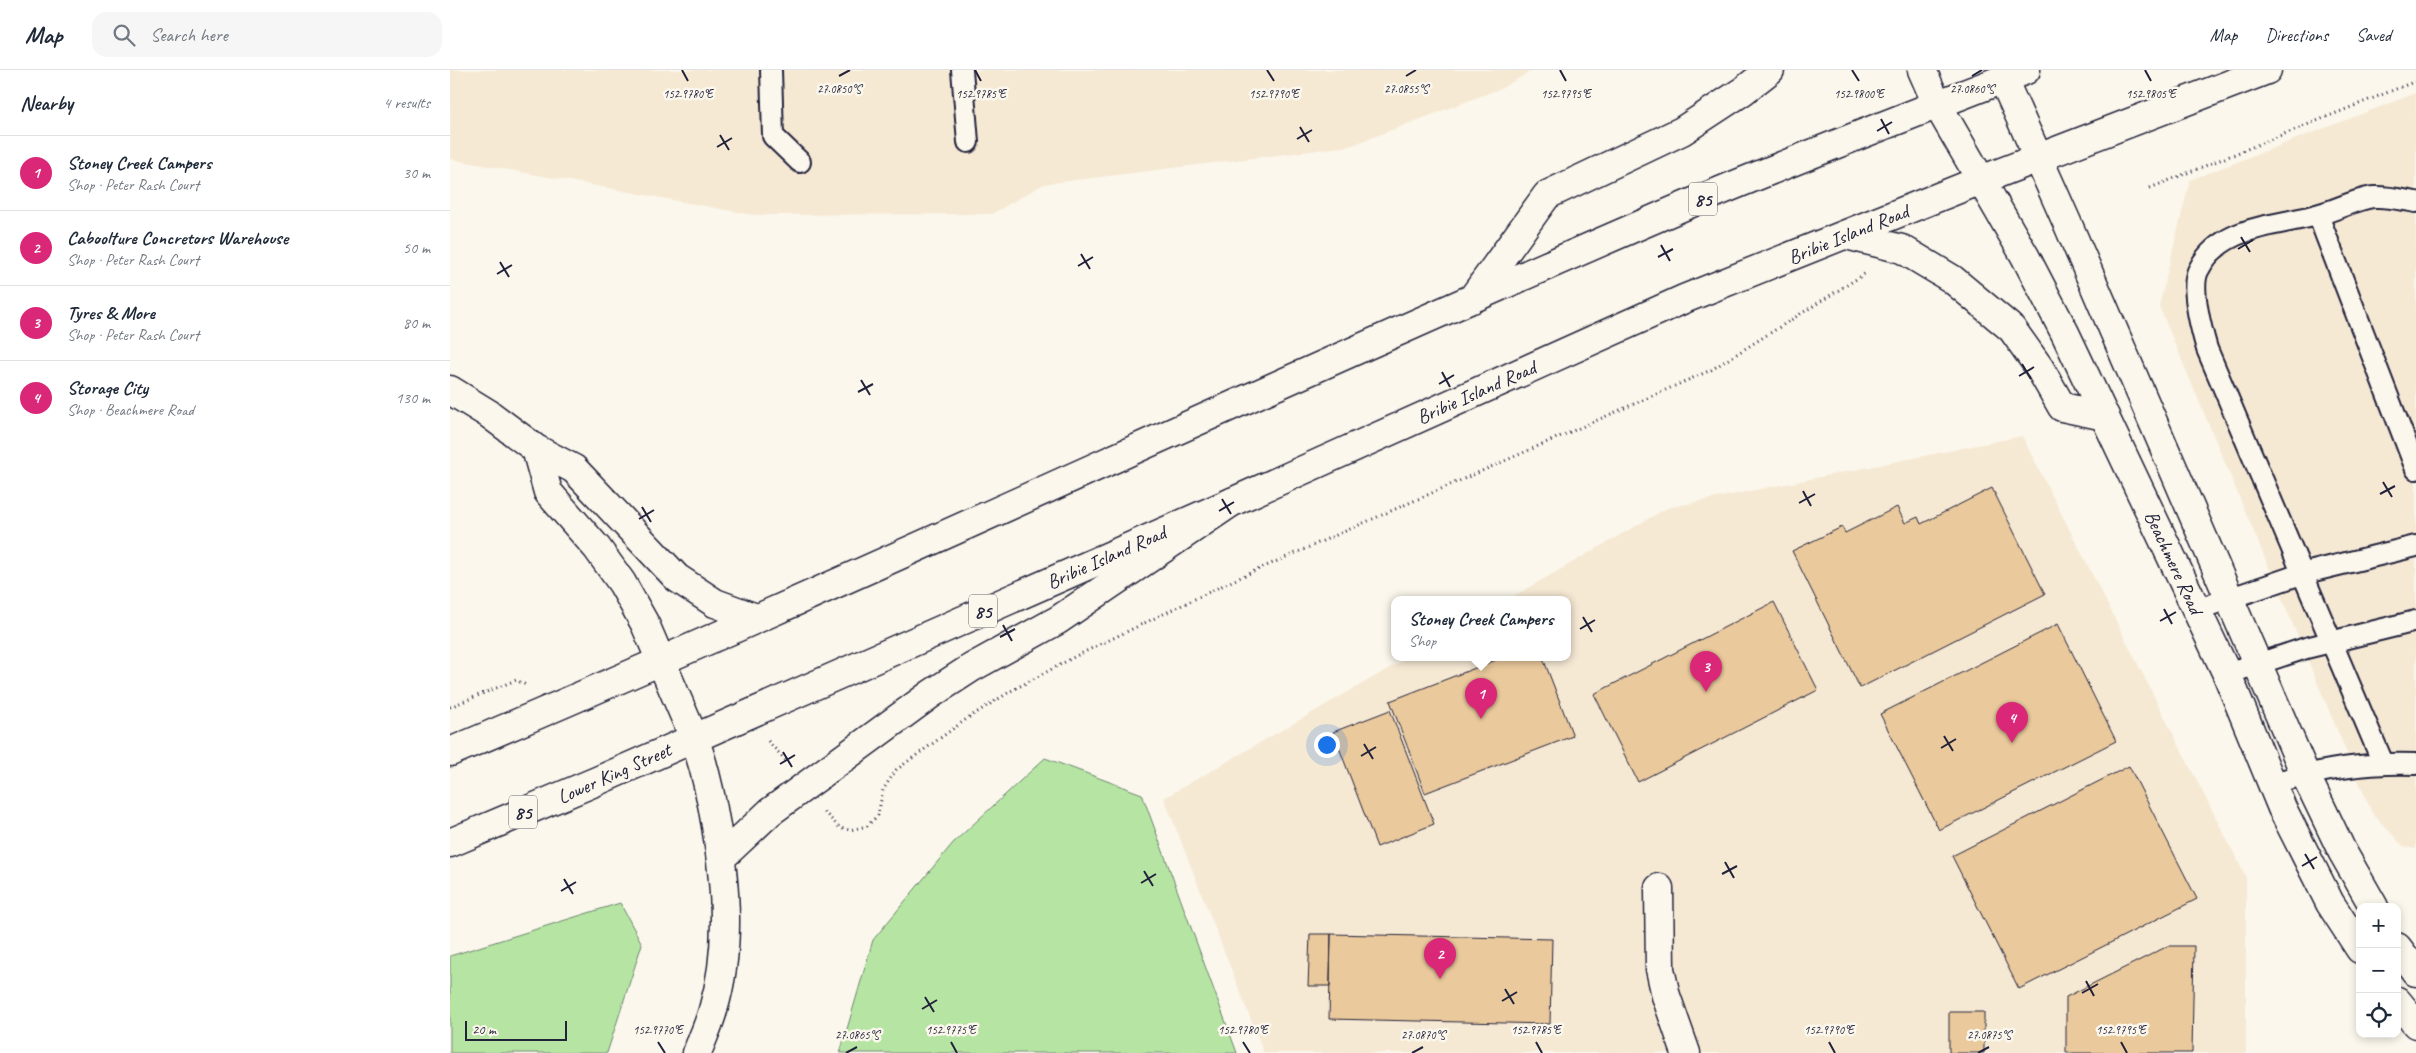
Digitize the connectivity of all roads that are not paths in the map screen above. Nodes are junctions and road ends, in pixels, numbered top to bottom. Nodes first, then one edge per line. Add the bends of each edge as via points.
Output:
1 (770, 70) edge
2 (962, 70) edge
3 (1770, 70) edge
4 (1922, 70) edge
5 (2267, 70) edge
6 (2009, 73) edge
7 (1938, 104) junction
8 (968, 142) dead end
9 (2038, 157) junction
10 (800, 162) dead end
11 (1981, 180) junction
12 (2416, 202) edge
13 (2318, 215) junction
14 (1846, 235) junction
15 (1471, 300) junction
16 (450, 390) edge
17 (2105, 416) junction
18 (536, 449) junction
19 (2416, 468) edge
20 (1232, 502) junction
21 (2416, 546) edge
22 (2301, 574) junction
23 (2230, 598) junction
24 (2196, 610) junction
25 (756, 618) junction
26 (2416, 621) edge
27 (2332, 641) junction
28 (661, 660) junction
29 (2257, 663) junction
30 (2227, 674) junction
31 (694, 738) junction
32 (450, 752) edge
33 (2383, 763) junction
34 (2416, 764) edge
35 (2305, 774) junction
36 (2272, 783) junction
37 (450, 843) edge
38 (721, 858) junction
39 (1658, 888) dead end
40 (2372, 903) edge
41 (2359, 948) edge
42 (2398, 948) edge
43 (2416, 972) edge
44 (2401, 1006) edge
45 (2416, 1024) edge
46 (697, 1053) edge
47 (1686, 1053) edge

1 - 10 lane via 773,136
2 - 8 lane
3 - 15 main road via 1682,131 1546,195
4 - 7 main road, Beachmere Road
5 - 9 main road, Bribie Island Road / 85
6 - 7 main road, 85
6 - 9 main road, Beachmere Road
7 - 11 main road, Beachmere Road
7 - 15 main road, 85 via 1684,206
9 - 11 main road, Bribie Island Road / 85
9 - 23 main road, Beachmere Road
11 - 14 main road, Bribie Island Road / 85
11 - 17 main road, Beachmere Road via 2029,265
12 - 13 lane via 2374,197
13 - 19 lane
13 - 22 lane via 2251,229 2229,238 2206,257 2196,273 2199,323 2207,349
14 - 17 main road via 1902,249 1952,279 2012,329 2062,407
14 - 20 main road, Bribie Island Road / 85 via 1684,299
15 - 25 main road, 85
16 - 18 main road
17 - 24 main road, Beachmere Road
18 - 25 main road via 574,469 677,578 715,603
18 - 28 main road via 548,492 622,583
20 - 31 main road, Bribie Island Road / 85
20 - 38 main road via 1058,620 931,694 805,786 752,828
21 - 22 lane
22 - 23 lane
22 - 27 lane
23 - 24 lane
23 - 29 main road, Beachmere Road
24 - 30 main road, Beachmere Road
25 - 28 main road, 85
26 - 27 lane
27 - 29 lane
27 - 33 lane
28 - 31 main road
28 - 32 main road
29 - 30 lane
29 - 35 main road, Beachmere Road
30 - 36 main road, Beachmere Road
31 - 37 main road, Lower King Street / 85
31 - 38 main road via 703,760
33 - 34 lane
33 - 35 lane
35 - 36 lane
35 - 40 main road, Beachmere Road via 2342,851
36 - 41 main road, Beachmere Road via 2308,862
38 - 46 main road via 726,920 722,967 713,1010
39 - 47 main road via 1660,968
42 - 43 main road
44 - 45 main road

